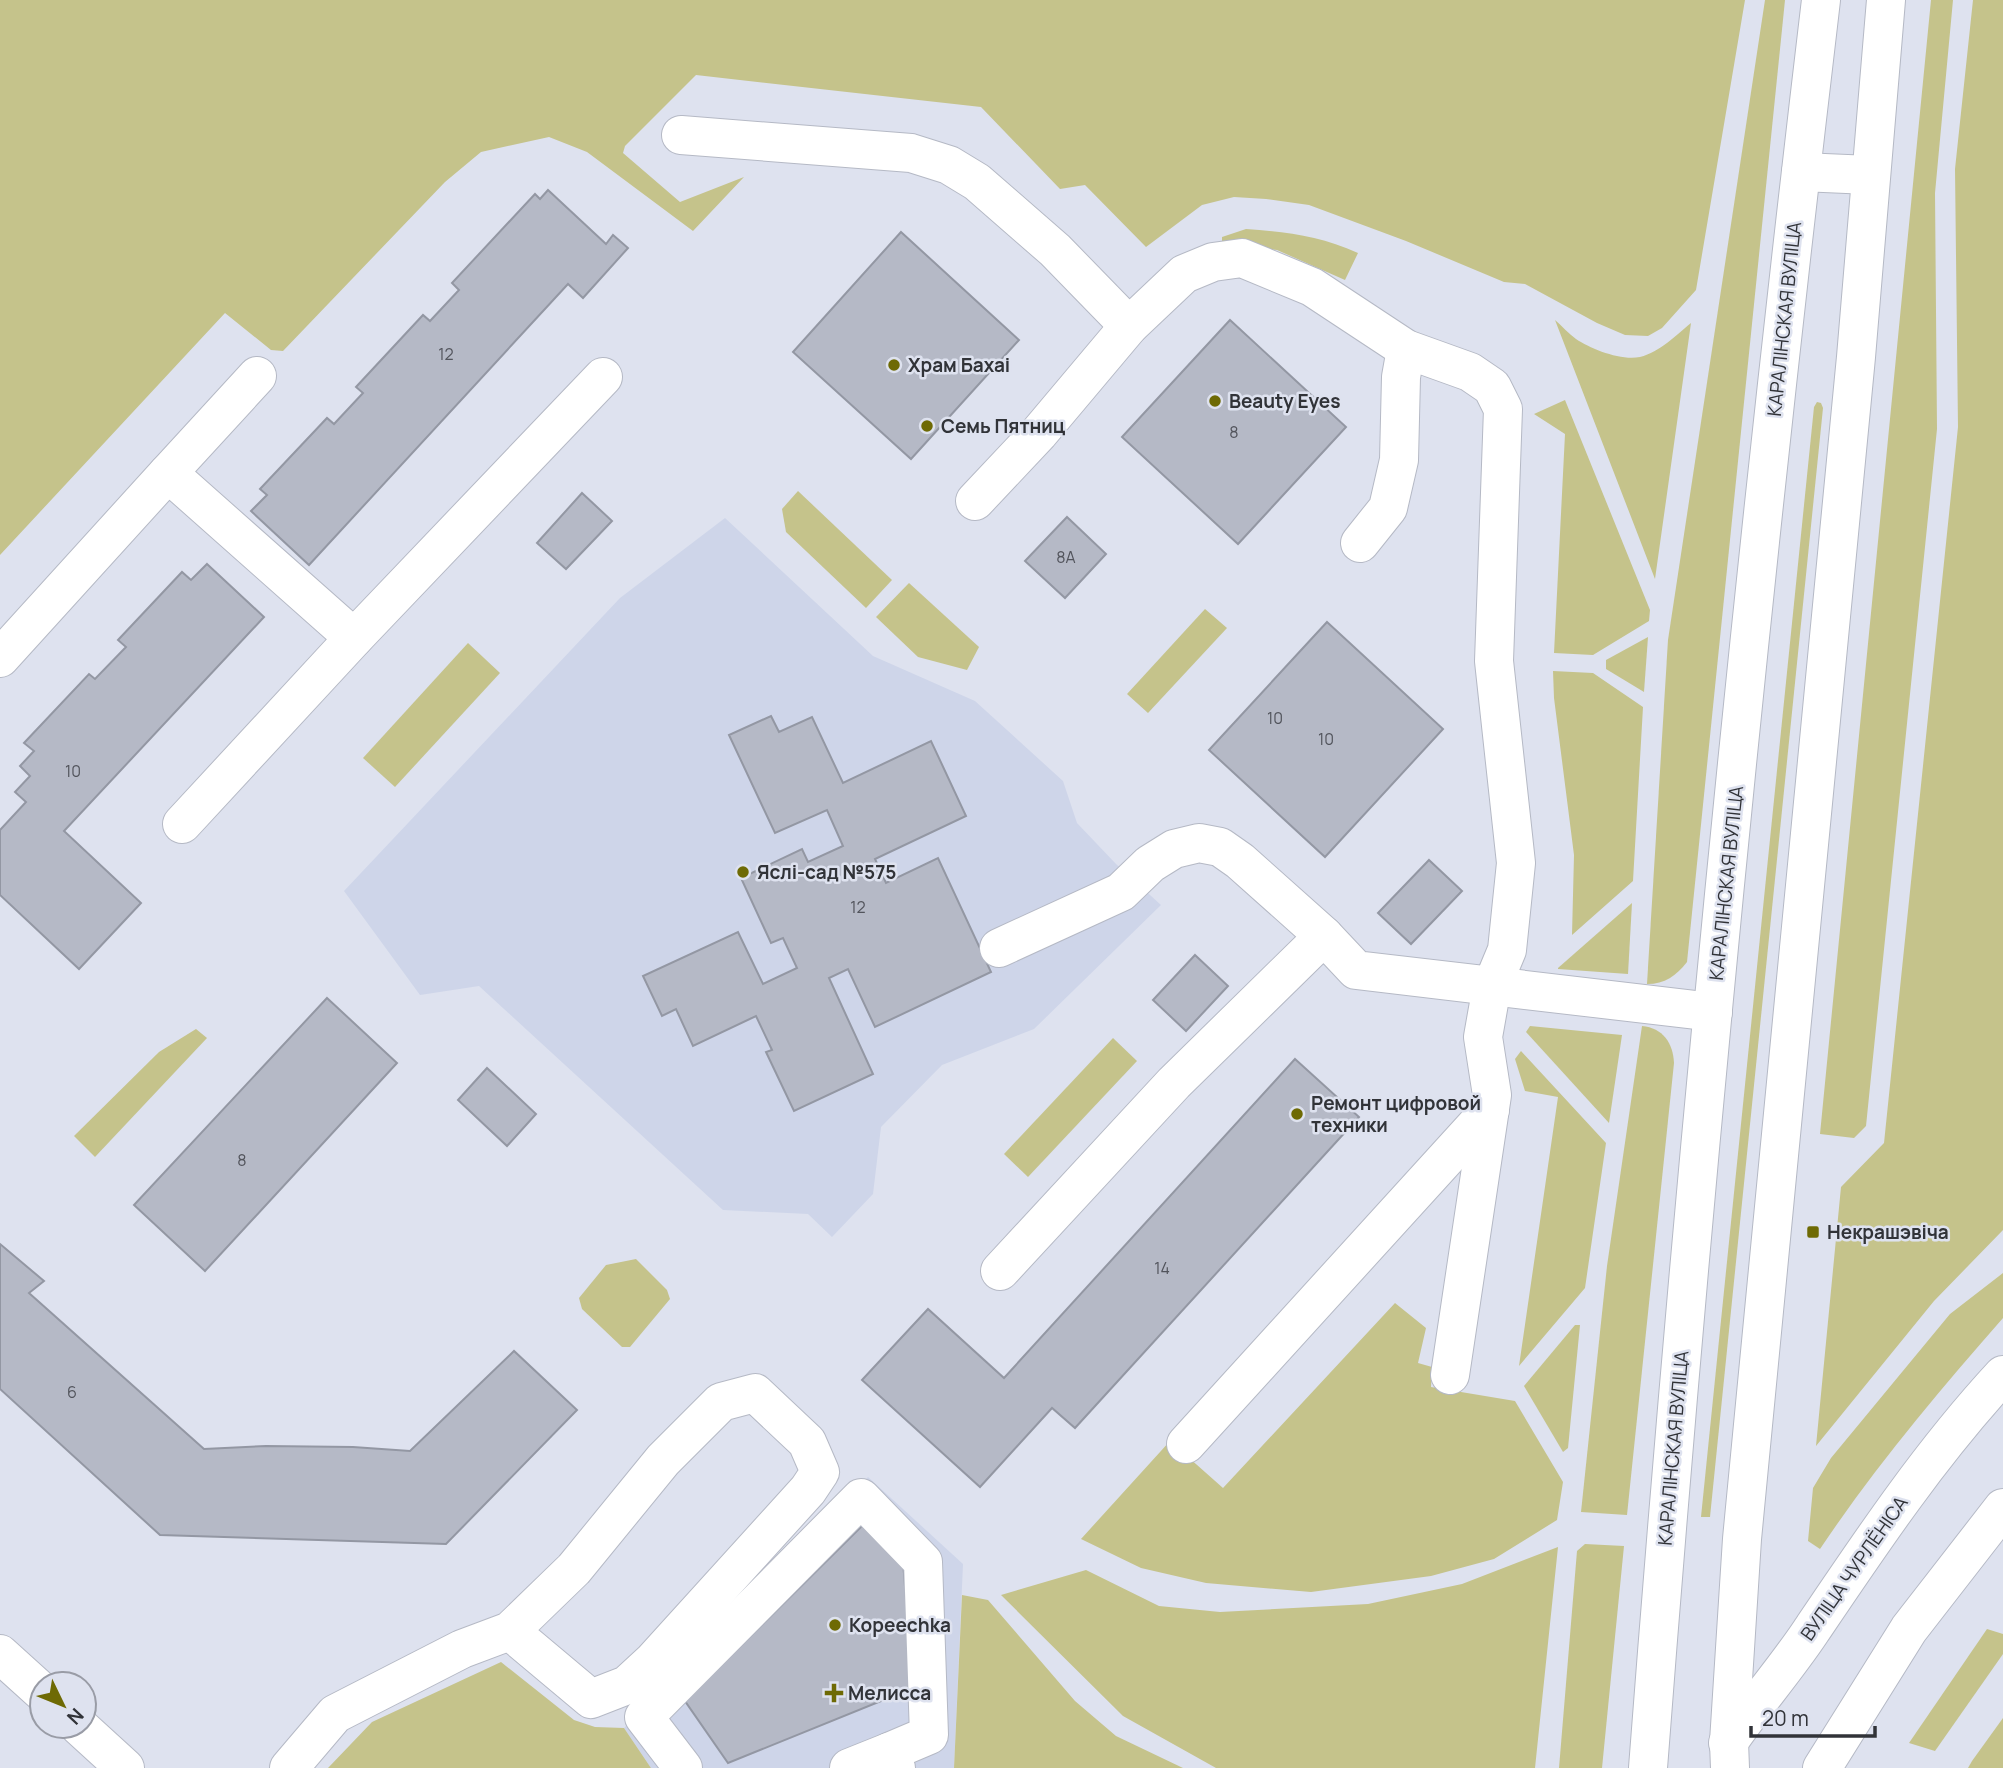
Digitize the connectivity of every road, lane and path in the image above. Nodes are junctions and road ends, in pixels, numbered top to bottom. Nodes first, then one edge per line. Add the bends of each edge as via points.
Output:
1 (1821, 0) edge
2 (1886, 0) edge
3 (681, 135) dead end
4 (1801, 172) junction
5 (1870, 175) junction
6 (1129, 326) junction
7 (1406, 349) junction
8 (257, 376) dead end
9 (603, 377) dead end
10 (168, 473) junction
11 (975, 501) dead end
12 (1360, 543) dead end
13 (354, 638) junction
14 (0, 658) edge
15 (182, 824) dead end
16 (1324, 936) junction
17 (999, 948) dead end
18 (1492, 986) junction
19 (1713, 1012) junction
20 (1490, 1110) junction
21 (1000, 1271) dead end
22 (2003, 1375) edge
23 (1450, 1376) dead end
24 (1186, 1444) dead end
25 (2003, 1508) edge
26 (1737, 1607) junction
27 (510, 1631) junction
28 (1810, 1633) junction
29 (0, 1654) edge
30 (28, 1679) edge
31 (94, 1740) edge
32 (1724, 1759) edge
33 (892, 1760) edge
34 (125, 1768) edge
35 (289, 1768) edge
36 (682, 1768) edge
37 (849, 1768) edge
38 (1648, 1768) edge
39 (1822, 1768) edge

1 - 4 main road, КАРАЛІНСКАЯ ВУЛІЦА
2 - 5 main road
3 - 6 main road via 911,153 949,165 977,182 1055,250
4 - 5 main road
4 - 19 main road, КАРАЛІНСКАЯ ВУЛІЦА
5 - 26 main road
6 - 7 main road via 1184,274 1213,262 1242,258 1312,288
6 - 11 main road
7 - 12 main road via 1398,460 1388,508
7 - 18 main road via 1470,372 1492,387 1503,409 1493,661 1516,863 1507,950
8 - 10 main road
9 - 13 main road
10 - 13 main road
10 - 14 main road
13 - 15 main road
16 - 17 main road via 1240,860 1220,847 1199,843 1174,849 1150,864 1121,892
16 - 18 main road via 1356,971
16 - 21 main road via 1174,1083
18 - 19 main road
18 - 20 main road via 1483,1037 1491,1081
19 - 38 main road, КАРАЛІНСКАЯ ВУЛІЦА
20 - 23 main road
20 - 24 main road
22 - 28 main road, ВУЛІЦА ЧУРЛЁНІСА via 1920,1474
25 - 39 main road via 1909,1629
26 - 28 main road via 1754,1638 1772,1646 1792,1644
26 - 32 main road
27 - 27 main road via 591,1699 628,1685 808,1490 820,1472 807,1442 755,1393 721,1402 663,1460 574,1569
27 - 35 main road via 462,1649 335,1714
28 - 32 main road, ВУЛІЦА ЧУРЛЁНІСА
29 - 30 main road
31 - 34 main road
33 - 36 main road via 929,1735 923,1562 861,1498 645,1717
33 - 37 main road

